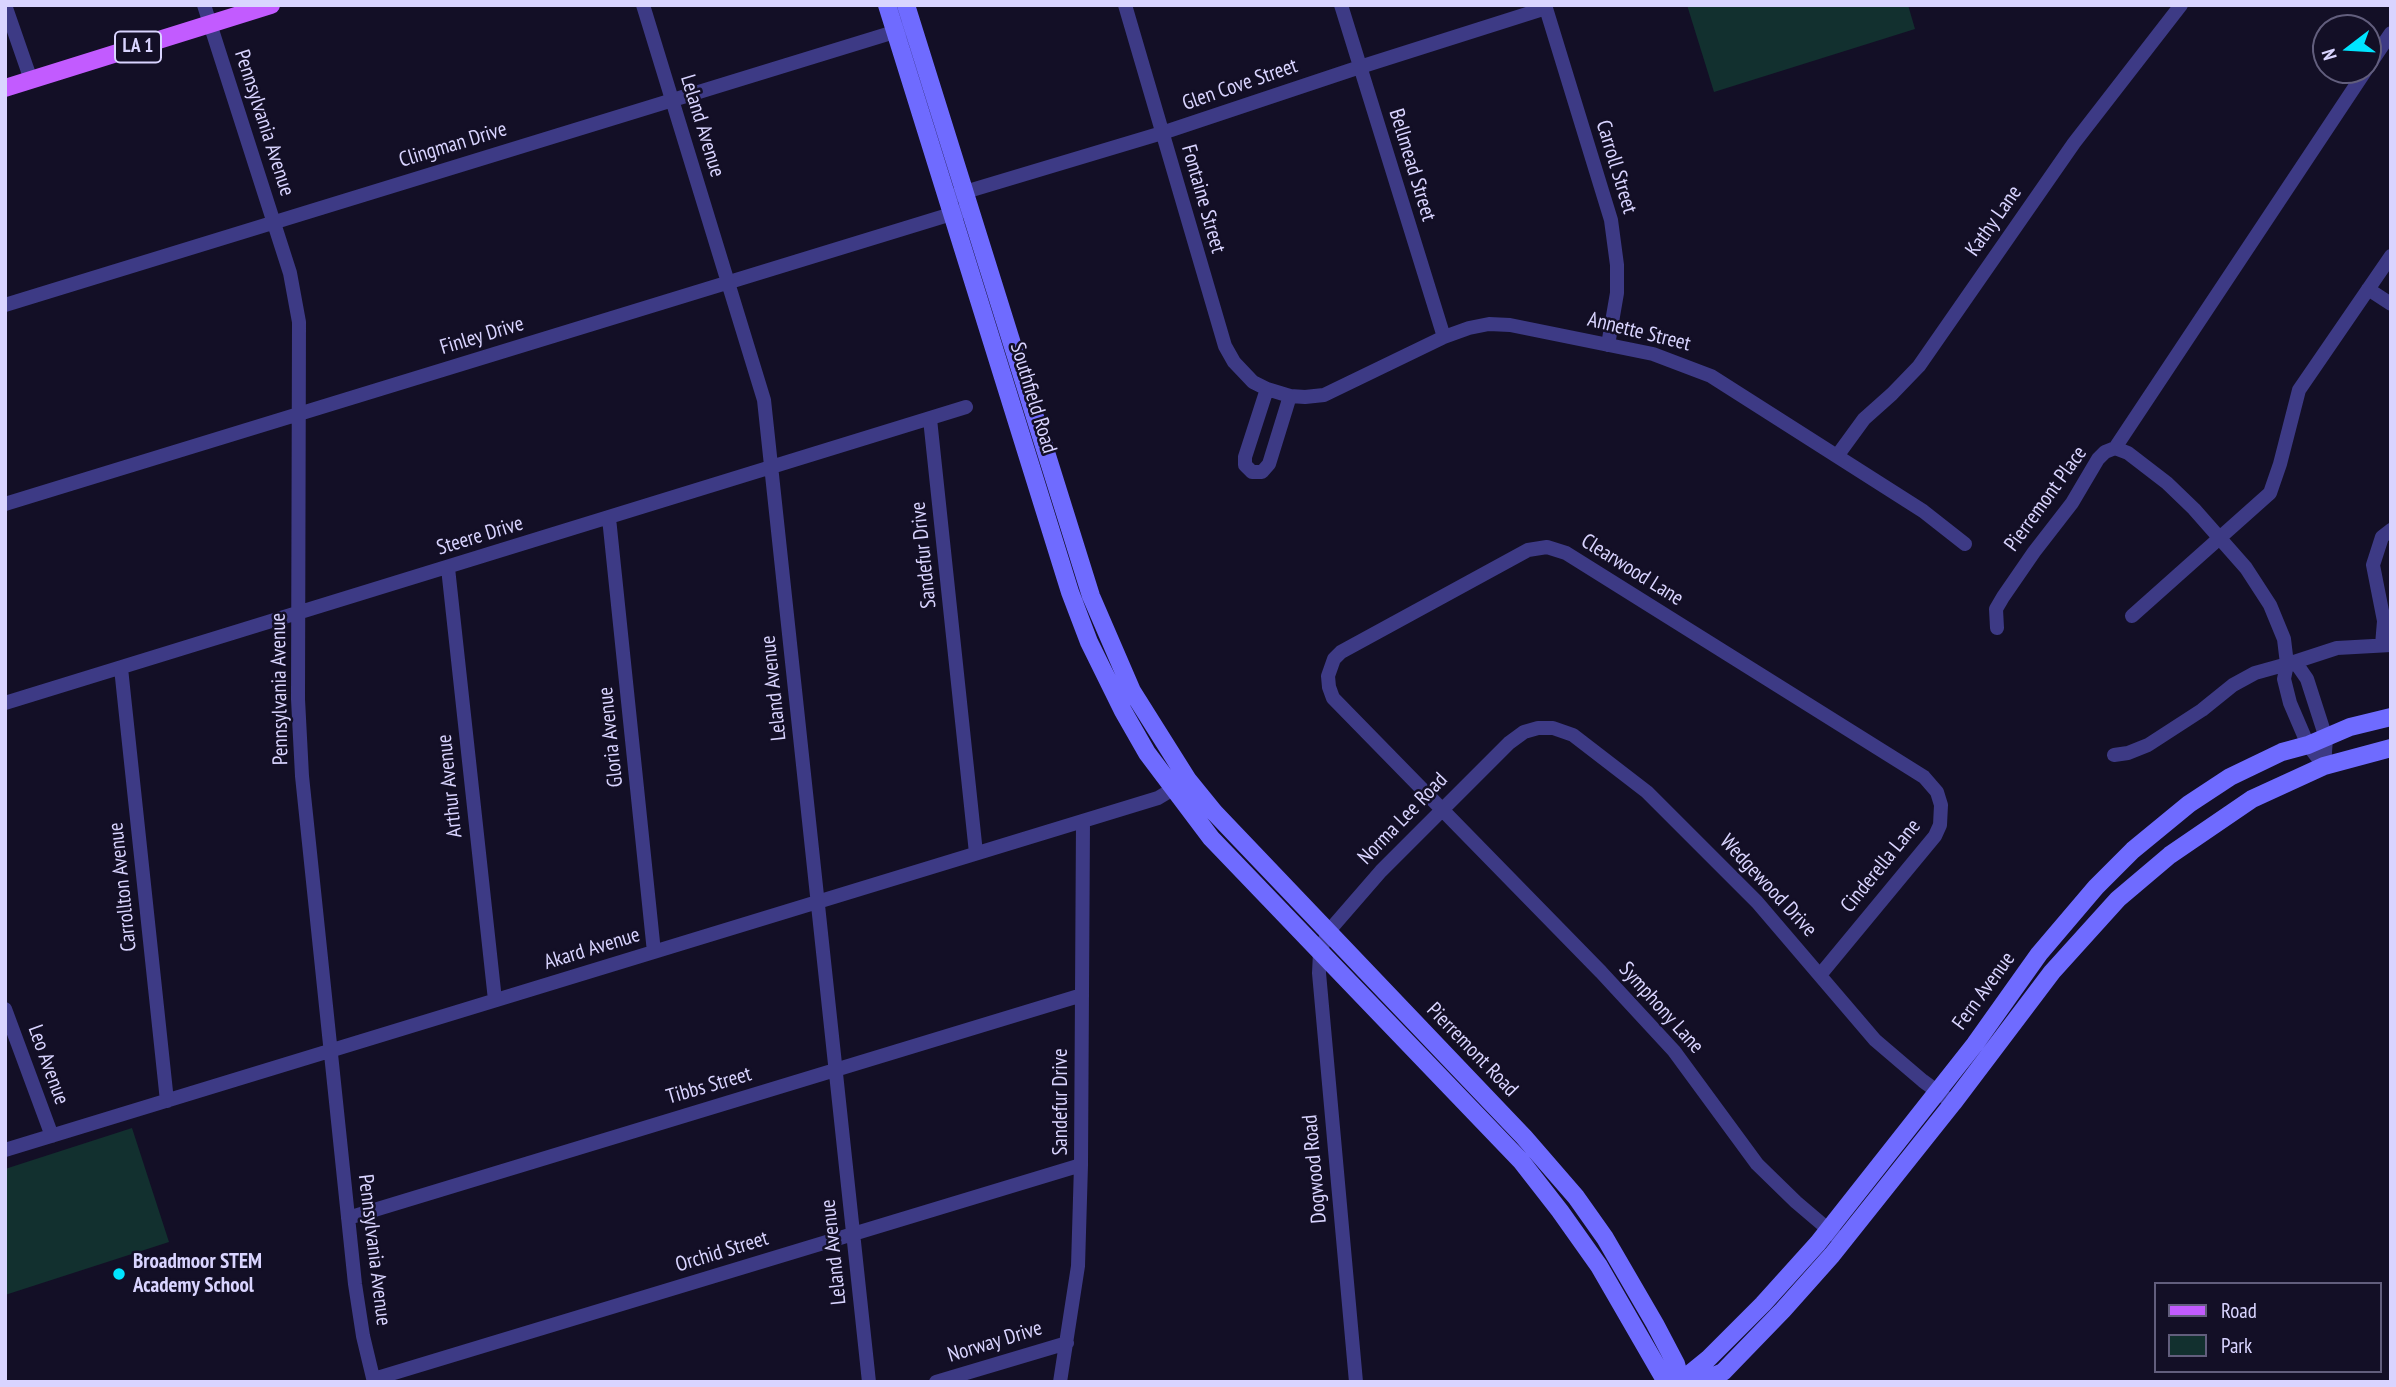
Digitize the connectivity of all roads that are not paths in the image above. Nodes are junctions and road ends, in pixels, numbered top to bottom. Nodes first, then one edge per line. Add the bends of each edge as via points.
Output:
1 (5, 5) edge
2 (204, 5) edge
3 (271, 5) edge
4 (643, 5) edge
5 (887, 5) edge
6 (906, 5) edge
7 (1125, 5) edge
8 (1341, 5) edge
9 (2181, 5) edge
10 (1545, 7) edge
11 (210, 24) junction
12 (913, 26) junction
13 (895, 31) junction
14 (1360, 67) junction
15 (31, 80) junction
16 (2356, 84) edge
17 (5, 88) edge
18 (672, 100) junction
19 (1162, 133) junction
20 (968, 200) junction
21 (949, 206) junction
22 (274, 222) junction
23 (2391, 256) edge
24 (728, 282) junction
25 (2368, 289) junction
26 (2391, 304) edge
27 (5, 305) edge
28 (1444, 337) junction
29 (1608, 345) junction
30 (1267, 389) junction
31 (1027, 391) junction
32 (1290, 396) junction
33 (1009, 397) junction
34 (967, 407) dead end
35 (300, 413) junction
36 (930, 418) junction
37 (2115, 448) junction
38 (1837, 456) junction
39 (772, 467) junction
40 (5, 505) edge
41 (1065, 511) junction
42 (1047, 517) junction
43 (609, 518) junction
44 (2391, 530) edge
45 (2219, 538) junction
46 (1965, 544) dead end
47 (448, 568) junction
48 (299, 614) junction
49 (2132, 616) dead end
50 (1997, 628) dead end
51 (2387, 645) edge
52 (1109, 662) junction
53 (2287, 664) junction
54 (121, 668) junction
55 (5, 703) edge
56 (2391, 717) edge
57 (1532, 730) joint
58 (2326, 738) junction
59 (2308, 745) junction
60 (2391, 748) edge
61 (2114, 755) dead end
62 (2324, 766) junction
63 (1180, 784) junction
64 (1441, 809) junction
65 (1941, 812) joint
66 (1083, 821) junction
67 (976, 853) junction
68 (818, 901) junction
69 (1328, 932) junction
70 (654, 952) junction
71 (1320, 952) junction
72 (1820, 975) junction
73 (1374, 980) junction
74 (1082, 995) junction
75 (1361, 995) junction
76 (495, 1000) junction
77 (5, 1009) edge
78 (330, 1050) junction
79 (836, 1070) junction
80 (1937, 1092) junction
81 (167, 1101) junction
82 (1953, 1103) junction
83 (52, 1136) junction
84 (1517, 1143) junction
85 (5, 1150) edge
86 (1081, 1165) junction
87 (348, 1218) junction
88 (853, 1234) junction
89 (1836, 1235) junction
90 (1067, 1343) junction
91 (374, 1380) edge
92 (869, 1382) edge
93 (936, 1382) edge
94 (1060, 1382) edge
95 (1356, 1382) edge
96 (1665, 1382) edge
97 (1680, 1382) edge

1 - 15 street
2 - 11 street, Pennsylvania Avenue
3 - 11 main road, LA 1
4 - 18 street, Leland Avenue
5 - 13 main road, Southfield Road
6 - 12 main road, Southfield Road
7 - 19 street, Fontaine Street
8 - 14 street, Bellmead Street
9 - 38 street, Kathy Lane via 2074,143 1919,366 1864,419
10 - 14 street, Glen Cove Street
10 - 29 street, Carroll Street via 1611,220 1617,293
11 - 15 main road, LA 1
11 - 22 street, Pennsylvania Avenue
12 - 13 street, Clingman Drive
12 - 20 main road, Southfield Road
13 - 18 street, Clingman Drive
13 - 21 main road, Southfield Road
14 - 19 street, Glen Cove Street
14 - 28 street, Bellmead Street
15 - 17 main road, LA 1
16 - 37 street
18 - 22 street, Clingman Drive
18 - 24 street, Leland Avenue
19 - 20 street, Glen Cove Street
19 - 30 street, Fontaine Street via 1225,346 1240,369
20 - 21 street, Glen Cove Street
20 - 31 main road, Southfield Road
21 - 24 street, Finley Drive
21 - 33 main road, Southfield Road
22 - 27 street, Clingman Drive
22 - 35 street, Pennsylvania Avenue via 299,322
23 - 25 street
24 - 35 street, Finley Drive
24 - 39 street, Leland Avenue via 765,400
25 - 26 street
25 - 45 street via 2299,390 2270,493
28 - 29 street, Annette Street via 1489,324 1510,325
28 - 32 street, Annette Street via 1340,388 1315,396
29 - 38 street, Annette Street via 1697,369
30 - 32 street, Annette Street
30 - 32 street via 1245,457 1252,472 1262,472 1269,464
31 - 33 main road
31 - 41 main road, Southfield Road
33 - 42 main road, Southfield Road
34 - 36 street, Steere Drive
35 - 40 street, Finley Drive
35 - 48 street, Pennsylvania Avenue
36 - 39 street, Steere Drive
36 - 67 street, Sandefur Drive
37 - 45 street, Pierremont Place via 2167,483
37 - 50 street, Pierremont Place via 2098,459 2072,503 2016,577 1996,609
38 - 46 street, Annette Street
39 - 43 street, Steere Drive
39 - 68 street, Leland Avenue
41 - 42 main road
41 - 52 main road, Southfield Road
42 - 52 main road, Southfield Road via 1077,612
43 - 47 street, Steere Drive
43 - 70 street, Gloria Avenue
44 - 51 street via 2382,537 2373,565
45 - 49 street
45 - 53 street, Pierremont Place via 2270,605 2284,639
47 - 48 street, Steere Drive
47 - 76 street, Arthur Avenue
48 - 54 street, Steere Drive
48 - 78 street, Pennsylvania Avenue via 302,776
51 - 53 street via 2336,648
52 - 63 main road, Southfield Road via 1123,711
53 - 58 street via 2298,666 2307,679
53 - 59 street, Pierremont Place via 2284,678 2290,703
53 - 61 street via 2233,685 2148,745
54 - 55 street, Steere Drive
54 - 81 street, Carrollton Avenue
56 - 58 main road, Fern Avenue
57 - 64 street, Norma Lee Road via 1509,743
57 - 72 street, Wedgewood Drive via 1553,728 1573,734 1625,774 1731,874
58 - 59 main road, Fern Avenue
58 - 62 street
59 - 62 street, Pierremont Place
59 - 80 main road, Fern Avenue via 2230,777 2133,850 2039,954
60 - 62 main road, Fern Avenue
62 - 82 main road, Fern Avenue via 2234,809 2118,899 2052,972
63 - 66 street, Akard Avenue via 1158,798
63 - 69 main road, Pierremont Road via 1221,820
63 - 71 main road, Pierremont Road via 1211,838
64 - 65 street, Clearwood Lane via 1333,698 1328,676 1331,664 1341,652 1528,550 1547,547 1566,553 1924,777 1937,792
64 - 69 street, Norma Lee Road
64 - 89 street, Symphony Lane via 1674,1051 1757,1164
65 - 72 street, Cinderella Lane via 1935,836
66 - 67 street, Akard Avenue
66 - 74 street, Sandefur Drive
67 - 68 street, Akard Avenue
68 - 70 street, Akard Avenue
68 - 79 street, Leland Avenue
69 - 71 street, Norma Lee Road
69 - 73 main road, Pierremont Road
70 - 76 street, Akard Avenue
71 - 75 main road, Pierremont Road
71 - 95 street, Dogwood Road
72 - 80 street, Wedgewood Drive via 1875,1040
73 - 75 main road
73 - 84 main road, Pierremont Road
74 - 79 street, Tibbs Street
74 - 86 street, Sandefur Drive
75 - 84 main road, Pierremont Road
76 - 78 street, Akard Avenue
77 - 83 street, Leo Avenue
78 - 81 street, Akard Avenue
78 - 87 street, Pennsylvania Avenue
79 - 87 street, Tibbs Street
79 - 88 street, Leland Avenue
80 - 82 street, Wedgewood Drive
80 - 89 main road, Fern Avenue
81 - 83 street, Akard Avenue
82 - 89 main road, Fern Avenue
83 - 85 street, Akard Avenue
84 - 96 main road, Pierremont Road via 1599,1266
84 - 97 main road, Pierremont Road via 1550,1165 1605,1238 1656,1324
86 - 88 street, Orchid Street
86 - 90 street, Sandefur Drive via 1078,1266
87 - 91 street, Pennsylvania Avenue via 359,1310
88 - 91 street, Orchid Street
88 - 92 street, Leland Avenue
89 - 97 main road, Fern Avenue via 1783,1310 1723,1372
90 - 93 street, Norway Drive
90 - 94 street, Sandefur Drive

